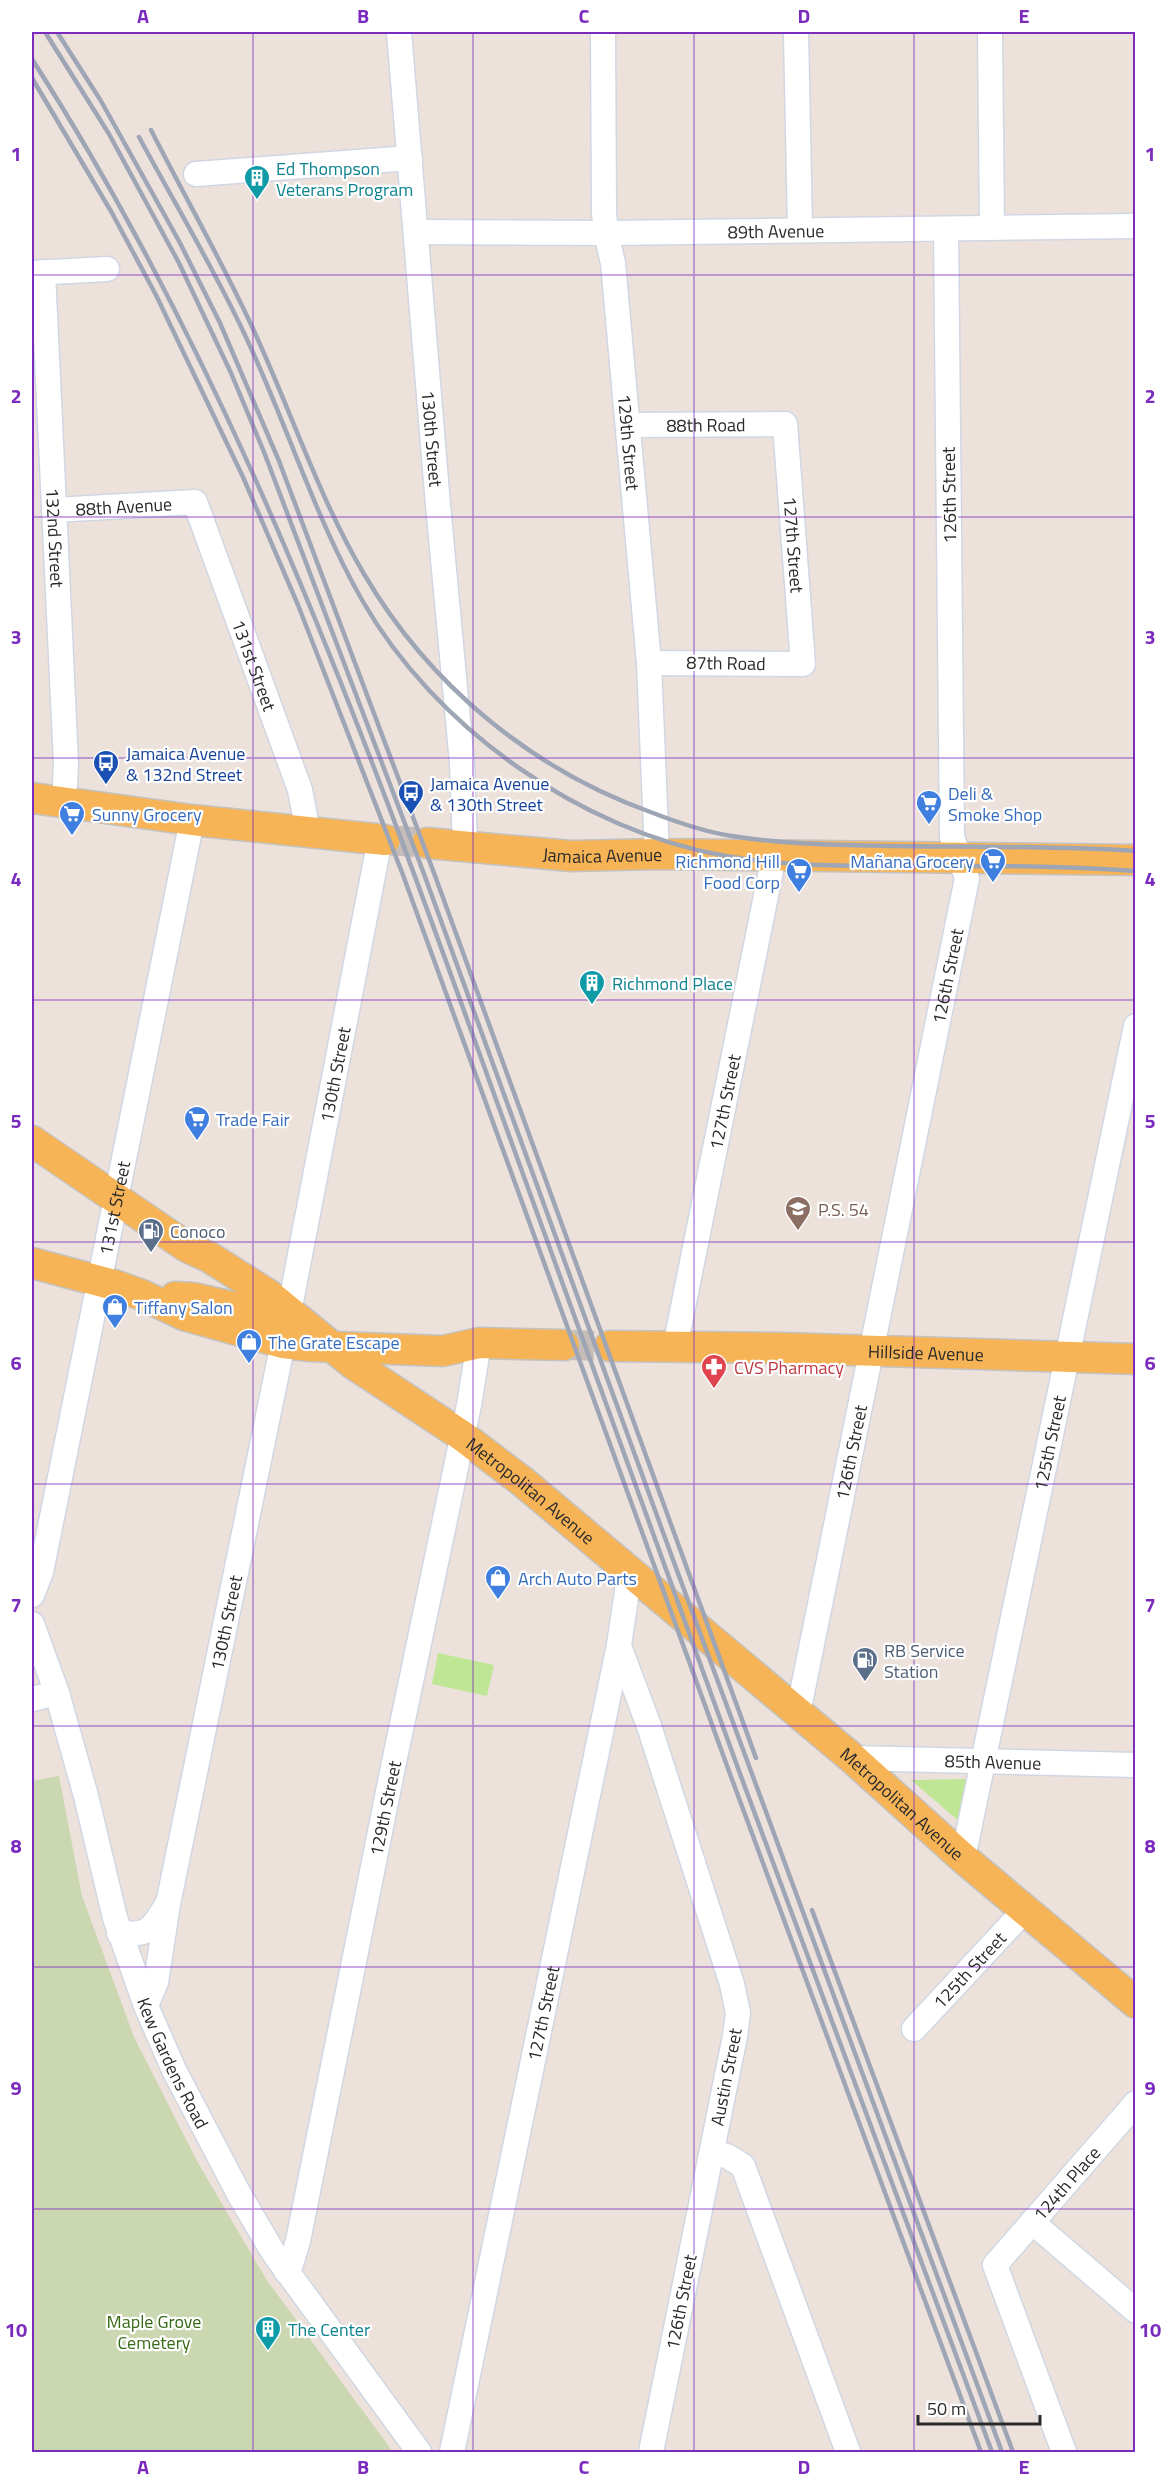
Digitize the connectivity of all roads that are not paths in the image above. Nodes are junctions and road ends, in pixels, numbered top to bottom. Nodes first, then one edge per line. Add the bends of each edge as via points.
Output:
1 (399, 32) edge
2 (603, 32) edge
3 (796, 32) edge
4 (990, 32) edge
5 (410, 158) junction
6 (196, 174) dead end
7 (1136, 226) edge
8 (992, 228) junction
9 (800, 230) junction
10 (946, 230) junction
11 (416, 232) junction
12 (606, 233) junction
13 (106, 268) dead end
14 (37, 272) edge
15 (785, 424) joint
16 (628, 425) junction
17 (195, 502) joint
18 (54, 510) junction
19 (649, 663) junction
20 (803, 664) joint
21 (32, 798) edge
22 (64, 803) junction
23 (192, 820) junction
24 (308, 831) junction
25 (383, 839) joint
26 (427, 843) tunnel mouth
27 (465, 847) junction
28 (657, 854) junction
29 (774, 856) junction
30 (958, 857) junction
31 (1136, 860) edge
32 (1136, 1026) edge
33 (32, 1141) edge
34 (116, 1197) junction
35 (187, 1247) junction
36 (32, 1263) edge
37 (99, 1281) junction
38 (142, 1294) junction
39 (219, 1303) junction
40 (292, 1326) junction
41 (479, 1343) junction
42 (564, 1345) tunnel mouth
43 (610, 1346) tunnel mouth
44 (332, 1347) junction
45 (675, 1347) junction
46 (872, 1351) junction
47 (1068, 1357) junction
48 (1136, 1359) edge
49 (461, 1435) junction
50 (630, 1572) junction
51 (32, 1595) edge
52 (32, 1624) edge
53 (618, 1645) junction
54 (57, 1693) junction
55 (32, 1699) edge
56 (798, 1713) junction
57 (852, 1758) junction
58 (983, 1760) junction
59 (1136, 1765) edge
60 (963, 1858) junction
61 (168, 1904) junction
62 (1024, 1911) junction
63 (119, 1933) junction
64 (1136, 2003) edge
65 (146, 2006) junction
66 (914, 2029) dead end
67 (1136, 2103) edge
68 (712, 2152) junction
69 (1032, 2222) junction
70 (286, 2271) junction
71 (1136, 2310) edge
72 (419, 2452) edge
73 (452, 2452) edge
74 (651, 2452) edge
75 (848, 2452) edge
76 (1064, 2452) edge

1 - 5 street, 130th Street
2 - 12 street, 129th Street
3 - 9 street
4 - 8 street
5 - 6 street
5 - 11 street, 130th Street
7 - 8 street, 89th Avenue
8 - 10 street, 89th Avenue
9 - 10 street, 89th Avenue
9 - 12 street, 89th Avenue
10 - 30 street, 126th Street via 952,837
11 - 12 street, 89th Avenue
11 - 27 street, 130th Street via 462,763
12 - 16 street, 129th Street via 613,263
13 - 14 street
14 - 18 street, 132nd Street
15 - 16 street, 88th Road
15 - 20 street, 127th Street
16 - 19 street, 129th Street
17 - 18 street, 88th Avenue
17 - 24 street, 131st Street via 300,790
18 - 22 street, 132nd Street via 66,763
19 - 20 street, 87th Road
19 - 28 street, 129th Street
21 - 22 main road
22 - 23 main road
23 - 24 main road
23 - 34 street, 131st Street
24 - 25 main road
25 - 40 street, 130th Street
26 - 27 main road, Jamaica Avenue
27 - 28 main road, Jamaica Avenue via 571,856
28 - 29 main road, Jamaica Avenue
29 - 30 main road, Jamaica Avenue
29 - 45 street, 127th Street
30 - 31 main road, Jamaica Avenue
30 - 46 street, 126th Street via 968,878
32 - 47 street, 125th Street
33 - 34 main road, Metropolitan Avenue
34 - 35 main road, Metropolitan Avenue
34 - 37 street, 131st Street
35 - 39 main road via 222,1278 224,1288
35 - 40 main road, Metropolitan Avenue via 260,1289
36 - 37 main road
37 - 38 main road
37 - 51 street, 131st Street via 40,1572
38 - 39 main road
38 - 40 main road via 184,1315
39 - 40 main road
40 - 41 main road via 444,1331
40 - 44 main road, Metropolitan Avenue
40 - 61 street, 130th Street
41 - 42 main road
41 - 44 main road via 443,1351
41 - 49 street, 129th Street
43 - 45 main road, Hillside Avenue
44 - 49 main road, Metropolitan Avenue
45 - 46 main road, Hillside Avenue
46 - 47 main road, Hillside Avenue
46 - 56 street, 126th Street
47 - 48 main road, Hillside Avenue
47 - 58 street, 125th Street
49 - 50 main road, Metropolitan Avenue
49 - 70 street, 129th Street via 298,2241
50 - 53 street, 127th Street
50 - 56 main road, Metropolitan Avenue
52 - 54 street, Kew Gardens Road
53 - 68 street, Austin Street via 649,1726 737,2005 735,2036
53 - 73 street, 127th Street
54 - 55 street
54 - 63 street, Kew Gardens Road
56 - 57 main road, Metropolitan Avenue
57 - 58 street, 85th Avenue
57 - 60 main road, Metropolitan Avenue
58 - 59 street, 85th Avenue
58 - 60 street, 125th Street
60 - 62 main road, Metropolitan Avenue
61 - 63 street, 130th Street via 150,1930
61 - 65 street, 130th Street via 156,1982
62 - 64 main road, Metropolitan Avenue
62 - 66 street, 125th Street
63 - 65 street, Kew Gardens Road
65 - 70 street, Kew Gardens Road via 185,2094 262,2236
67 - 69 street, 124th Place
68 - 74 street, 126th Street
68 - 75 street via 743,2166
69 - 71 street
69 - 76 street, 124th Place via 995,2265
70 - 72 street, Kew Gardens Road

